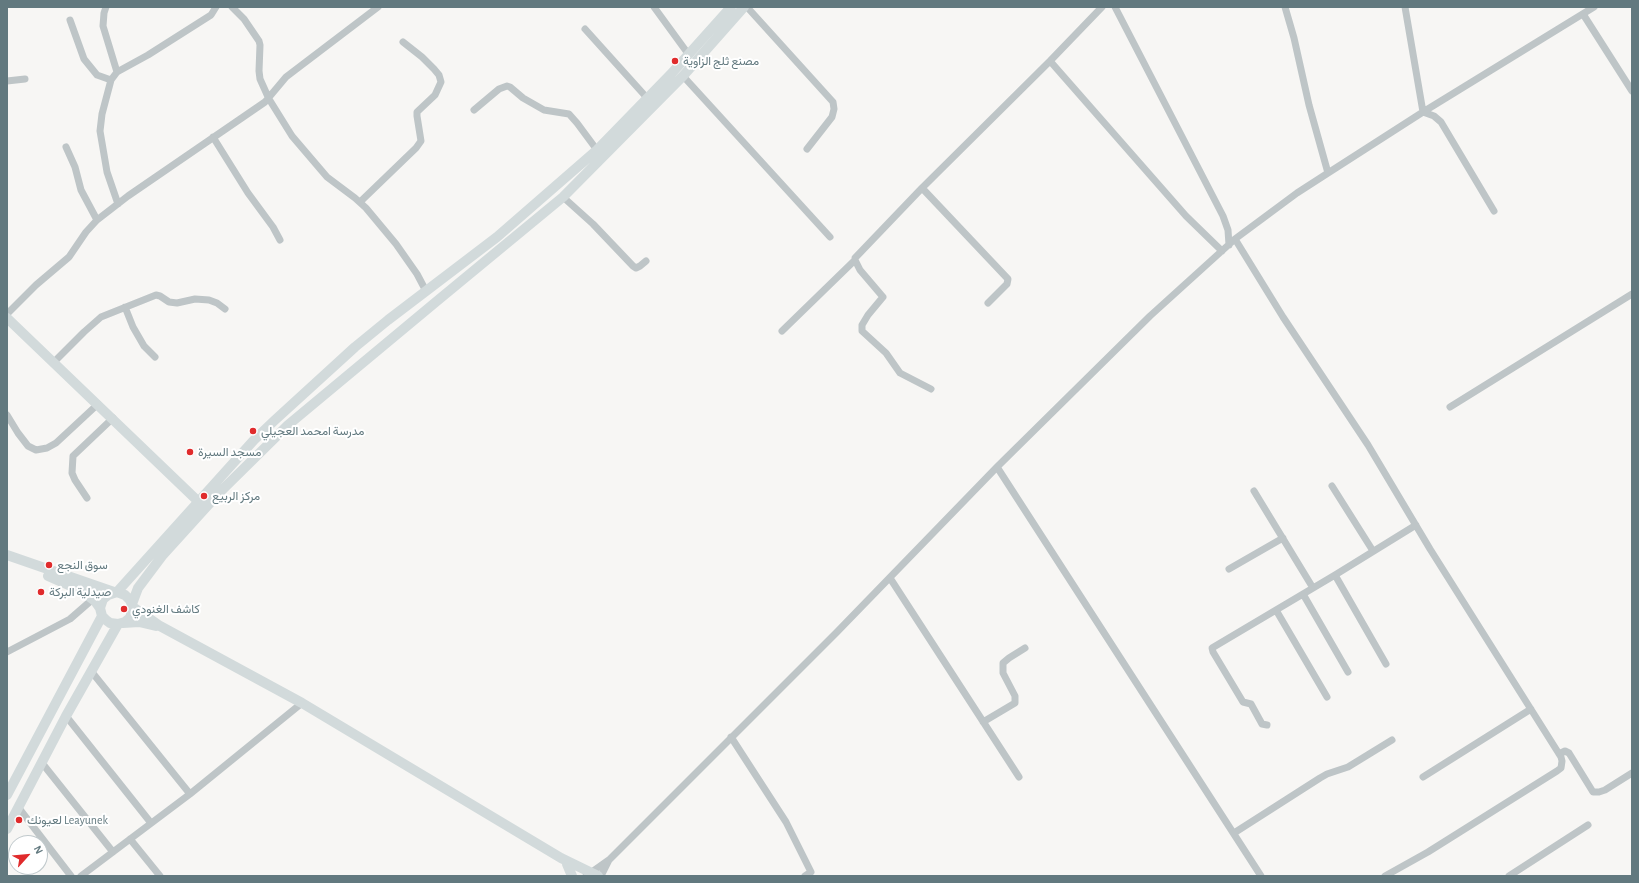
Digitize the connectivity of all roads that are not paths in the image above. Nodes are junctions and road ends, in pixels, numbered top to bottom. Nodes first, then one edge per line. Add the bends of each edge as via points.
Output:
1 (106, 7) edge
2 (216, 7) edge
3 (232, 7) edge
4 (378, 7) edge
5 (654, 7) edge
6 (731, 7) edge
7 (746, 7) edge
8 (1102, 7) edge
9 (1115, 7) edge
10 (1285, 7) edge
11 (1405, 7) edge
12 (1594, 7) edge
13 (1583, 14) junction
14 (70, 20) dead end
15 (585, 29) dead end
16 (403, 42) dead end
17 (689, 55) junction
18 (1050, 62) junction
19 (117, 72) junction
20 (683, 76) junction
21 (25, 80) dead end
22 (111, 80) junction
23 (7, 81) edge
24 (1632, 91) edge
25 (269, 99) junction
26 (648, 99) junction
27 (474, 110) dead end
28 (1423, 112) junction
29 (213, 137) junction
30 (66, 146) dead end
31 (807, 149) dead end
32 (597, 150) junction
33 (1328, 172) junction
34 (922, 188) junction
35 (563, 197) junction
36 (360, 202) junction
37 (118, 204) junction
38 (1494, 211) dead end
39 (97, 220) junction
40 (830, 237) dead end
41 (1235, 239) junction
42 (280, 240) dead end
43 (1229, 245) junction
44 (1222, 251) junction
45 (855, 260) junction
46 (646, 261) dead end
47 (426, 291) junction
48 (1632, 294) edge
49 (988, 303) dead end
50 (124, 307) junction
51 (225, 309) dead end
52 (8, 320) edge
53 (782, 331) dead end
54 (155, 357) dead end
55 (54, 362) junction
56 (931, 389) dead end
57 (98, 404) junction
58 (1450, 406) dead end
59 (7, 415) edge
60 (113, 418) junction
61 (997, 467) junction
62 (1332, 486) dead end
63 (1254, 491) dead end
64 (87, 498) dead end
65 (202, 505) junction
66 (1416, 525) junction
67 (1283, 538) junction
68 (1373, 551) junction
69 (7, 555) edge
70 (7, 561) edge
71 (1229, 569) dead end
72 (53, 574) junction
73 (1335, 575) junction
74 (890, 578) junction
75 (1313, 588) junction
76 (116, 592) junction
77 (1303, 594) junction
78 (93, 599) junction
79 (132, 605) junction
80 (1276, 610) junction
81 (101, 612) junction
82 (120, 624) junction
83 (160, 626) junction
84 (1025, 648) dead end
85 (7, 652) edge
86 (1386, 664) dead end
87 (91, 671) junction
88 (1348, 672) dead end
89 (1327, 696) dead end
90 (302, 703) junction
91 (1531, 709) junction
92 (66, 716) junction
93 (984, 722) junction
94 (1267, 726) dead end
95 (731, 737) junction
96 (1392, 740) dead end
97 (1559, 754) junction
98 (42, 763) junction
99 (1632, 773) edge
100 (1019, 777) dead end
101 (1423, 777) dead end
102 (190, 794) junction
103 (7, 795) edge
104 (18, 807) junction
105 (151, 824) junction
106 (1588, 825) dead end
107 (7, 829) edge
108 (1234, 834) junction
109 (130, 839) junction
110 (113, 852) junction
111 (610, 858) junction
112 (564, 861) junction
113 (808, 874) edge
114 (591, 875) edge
115 (71, 876) edge
116 (81, 876) edge
117 (160, 876) edge
118 (572, 876) edge
119 (580, 876) edge
120 (601, 876) edge
121 (818, 876) edge
122 (1261, 876) edge
123 (1385, 876) edge
124 (1509, 876) edge

1 - 19 street via 103,26
2 - 19 street via 204,20
3 - 25 street via 259,41 260,75
4 - 25 street via 286,77
5 - 17 street
6 - 17 main road
7 - 20 main road
7 - 31 street via 832,102 832,117
8 - 18 street
9 - 43 street via 1223,216 1228,230
10 - 33 street
11 - 28 street
12 - 13 street
13 - 24 street
13 - 28 street
14 - 22 street via 84,59 97,75
15 - 26 street
16 - 36 street via 434,69 441,82 435,95 418,112 421,141
17 - 26 main road
18 - 34 street
18 - 44 street via 1186,216
19 - 22 street
20 - 35 main road
20 - 40 street
21 - 23 street
22 - 37 street via 100,132 107,172
25 - 29 street
25 - 36 street via 292,136 317,167
26 - 32 main road
27 - 32 street via 507,86 544,110 568,114
28 - 33 street
28 - 38 street via 1441,122
29 - 37 street
29 - 42 street
30 - 39 street via 81,190
32 - 47 main road via 497,237
33 - 41 street
34 - 45 street
34 - 49 street via 1008,279 1007,284
35 - 46 street via 633,266 636,268
35 - 65 main road via 288,425 220,492
36 - 47 street via 396,244
37 - 39 street
39 - 52 street via 69,257 36,285
41 - 43 street
41 - 66 street via 1368,445
43 - 44 street
44 - 61 street via 1150,316
45 - 53 street
45 - 56 street via 860,270 883,297 868,315 862,325 862,331 886,353 900,373
47 - 65 main road via 355,348 254,440
48 - 58 street
50 - 51 street via 156,295 177,303 195,299 209,300
50 - 54 street via 144,346
50 - 55 street via 101,317
52 - 55 main road
55 - 57 main road
57 - 59 street via 56,443 36,450 28,446
57 - 60 main road
60 - 64 street via 73,456 74,480
60 - 65 main road
61 - 74 street
61 - 108 street
62 - 68 street
63 - 67 street
65 - 76 main road
65 - 79 main road via 138,588
66 - 68 street
66 - 91 street
67 - 71 street
67 - 75 street
68 - 73 street
69 - 72 main road
70 - 72 main road
72 - 76 main road
72 - 78 main road
73 - 75 street
73 - 86 street
74 - 93 street
74 - 95 street
75 - 77 street
76 - 79 main road via 125,595
76 - 81 main road via 103,599
77 - 80 street
77 - 88 street
78 - 81 main road
78 - 85 street via 70,619
79 - 82 main road via 131,615
79 - 83 main road
80 - 89 street
80 - 94 street via 1212,648 1243,702 1251,704 1262,724
81 - 82 main road via 110,623
81 - 103 main road
82 - 83 main road via 139,622
82 - 87 main road
83 - 90 main road
84 - 93 street via 1003,663 1003,673 1015,696 1015,703
87 - 92 main road
87 - 102 street
90 - 102 street
90 - 112 main road
91 - 97 street
91 - 101 street
92 - 98 main road
92 - 105 street
93 - 100 street
95 - 111 street
95 - 113 street via 784,818
96 - 108 street via 1348,767 1320,778
97 - 99 street via 1565,751 1569,753 1593,792 1605,790
97 - 123 street via 1562,765 1557,771
98 - 104 main road
98 - 110 street
102 - 105 street
104 - 107 main road
104 - 115 street
105 - 109 street
106 - 124 street
108 - 122 street
109 - 110 street
109 - 117 street
110 - 116 street
111 - 114 street
111 - 120 street
112 - 114 main road
112 - 118 main road
112 - 119 main road
113 - 121 street

